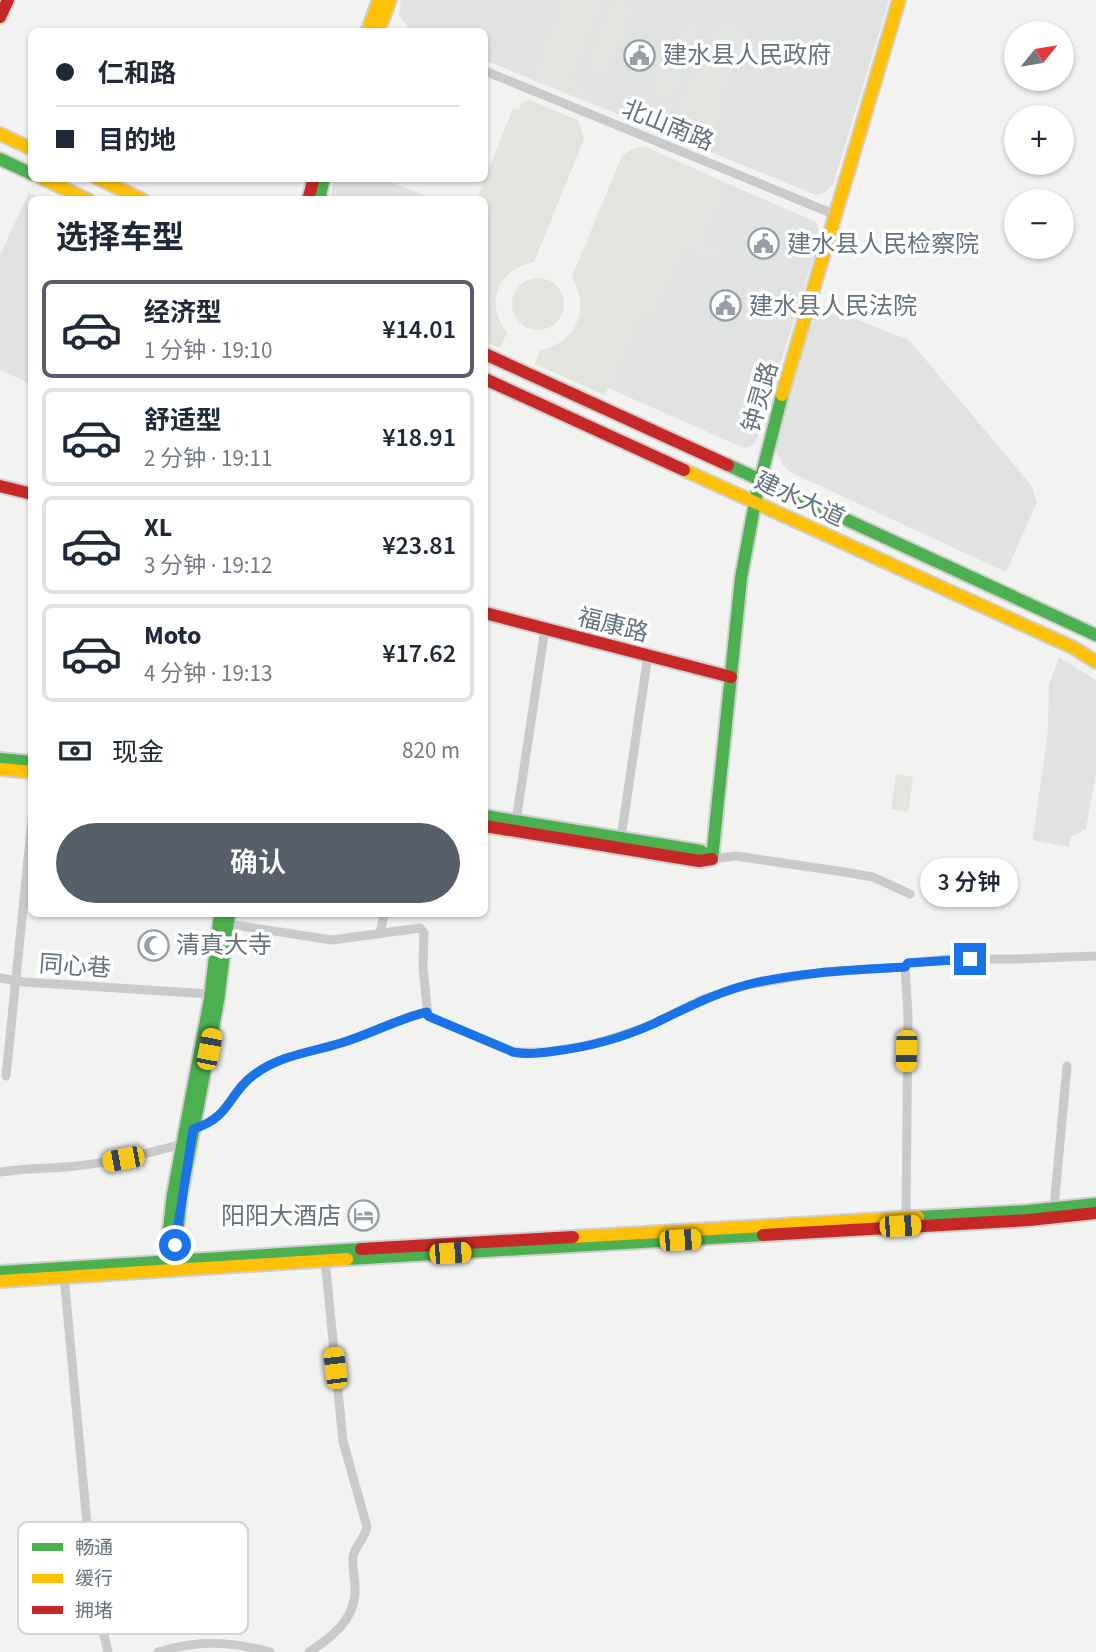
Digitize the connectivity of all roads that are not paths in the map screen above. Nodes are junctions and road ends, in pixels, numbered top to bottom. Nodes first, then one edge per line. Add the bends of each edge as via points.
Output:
1 (8, 0) edge
2 (379, 0) edge
3 (390, 0) edge
4 (899, 0) edge
5 (0, 17) edge
6 (376, 28) edge
7 (376, 28) edge
8 (488, 72) edge
9 (0, 134) edge
10 (28, 147) edge
11 (0, 159) edge
12 (28, 171) edge
13 (51, 182) edge
14 (105, 182) edge
15 (80, 196) edge
16 (135, 196) edge
17 (836, 215) junction
18 (488, 355) edge
19 (488, 380) edge
20 (760, 479) junction
21 (0, 486) edge
22 (28, 493) edge
23 (755, 502) junction
24 (488, 614) edge
25 (545, 629) junction
26 (1096, 635) edge
27 (648, 655) junction
28 (1096, 662) edge
29 (731, 677) junction
30 (0, 759) edge
31 (28, 762) edge
32 (0, 769) edge
33 (28, 772) edge
34 (488, 816) edge
35 (516, 821) junction
36 (488, 826) edge
37 (621, 838) junction
38 (28, 858) edge
39 (712, 859) junction
40 (910, 894) dead end
41 (226, 917) edge
42 (383, 917) edge
43 (380, 934) junction
44 (1096, 956) edge
45 (905, 967) junction
46 (0, 978) edge
47 (15, 980) junction
48 (210, 994) junction
49 (427, 1012) junction
50 (1067, 1066) dead end
51 (6, 1076) dead end
52 (193, 1129) junction
53 (181, 1144) junction
54 (0, 1172) edge
55 (1096, 1204) edge
56 (1054, 1208) junction
57 (1096, 1213) edge
58 (906, 1217) junction
59 (773, 1229) junction
60 (325, 1260) junction
61 (170, 1265) junction
62 (64, 1271) junction
63 (0, 1272) edge
64 (0, 1281) edge
65 (87, 1522) edge
66 (104, 1634) edge
67 (108, 1652) edge
68 (158, 1652) edge
69 (270, 1652) edge
70 (309, 1652) edge

1 - 5 main road
2 - 6 main road
3 - 7 main road
4 - 17 main road, 钟灵路
8 - 17 street, 北山南路
9 - 10 main road
11 - 12 main road
13 - 15 main road
14 - 16 main road
17 - 20 main road, 钟灵路
18 - 20 main road, 建水大道
19 - 23 main road, 建水大道
20 - 23 main road, 钟灵路
20 - 26 main road, 建水大道
21 - 22 main road
23 - 28 main road, 建水大道
23 - 29 main road, 钟灵路 via 741,578
24 - 25 main road, 福康路
25 - 27 main road, 福康路
25 - 35 street
27 - 29 main road, 福康路
27 - 37 street
29 - 39 main road, 钟灵路
30 - 31 main road
32 - 33 main road
34 - 35 main road
35 - 37 main road
36 - 39 main road via 699,861
37 - 39 main road via 701,851
38 - 47 street, 同心巷
39 - 40 street via 736,856 873,877
41 - 43 street via 332,940
41 - 48 main road
41 - 52 main road via 218,1001
42 - 43 street
43 - 49 street via 423,931
44 - 45 street via 948,958
45 - 49 street via 767,980 703,999 617,1037 548,1052 513,1052
45 - 58 street
46 - 47 street
47 - 48 street, 同心巷
47 - 51 street
48 - 53 main road
49 - 52 street via 269,1065 247,1081 217,1118
50 - 56 street
52 - 61 main road
53 - 54 street via 92,1164
53 - 61 main road
55 - 56 main road
56 - 58 main road
57 - 59 main road via 1029,1220
58 - 59 main road
59 - 60 main road
59 - 61 main road
60 - 61 main road
60 - 70 street via 344,1441 366,1527 354,1555 356,1593 348,1615 331,1638
61 - 62 main road
62 - 63 main road
62 - 64 main road
62 - 65 street
66 - 67 street
68 - 69 street via 199,1642

